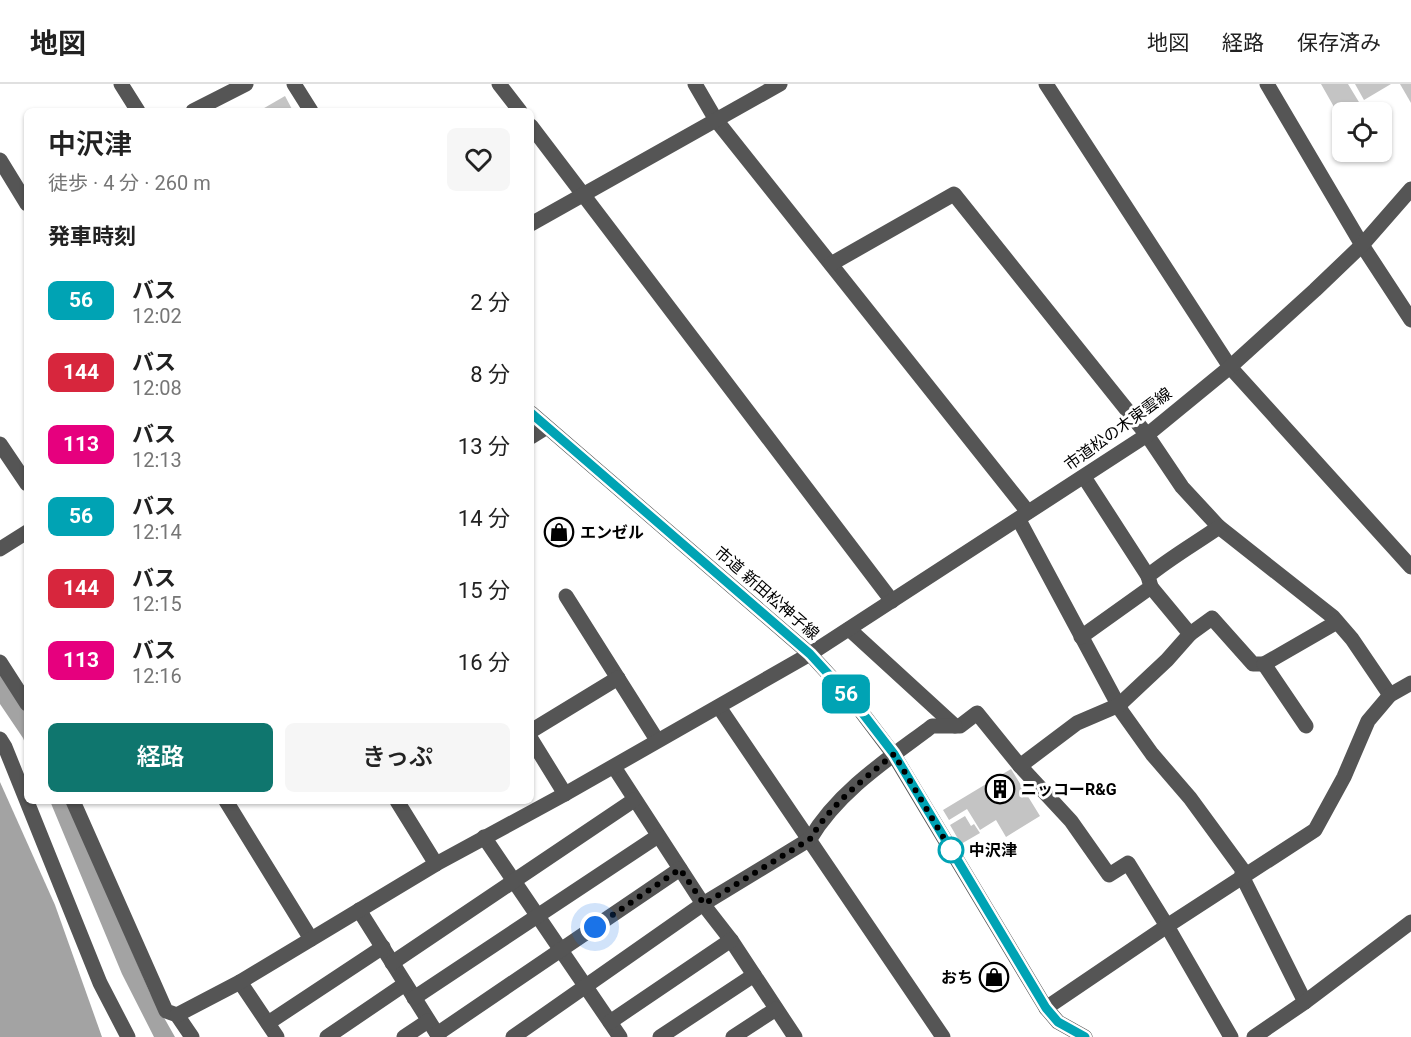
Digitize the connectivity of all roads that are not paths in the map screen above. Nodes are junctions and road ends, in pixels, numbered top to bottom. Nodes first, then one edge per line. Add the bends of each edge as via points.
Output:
1 (121, 84) edge
2 (246, 84) edge
3 (294, 84) edge
4 (499, 84) edge
5 (695, 84) edge
6 (780, 84) edge
7 (1046, 84) edge
8 (1267, 84) edge
9 (136, 108) edge
10 (199, 108) edge
11 (309, 108) edge
12 (518, 108) edge
13 (716, 120) junction
14 (534, 130) edge
15 (0, 159) edge
16 (1411, 189) edge
17 (24, 195) edge
18 (583, 195) junction
19 (534, 222) edge
20 (1362, 245) junction
21 (831, 264) junction
22 (1411, 320) edge
23 (1230, 368) junction
24 (534, 416) edge
25 (547, 427) junction
26 (534, 435) edge
27 (1148, 435) junction
28 (0, 444) edge
29 (1084, 477) junction
30 (24, 480) edge
31 (1024, 516) junction
32 (1219, 527) junction
33 (24, 534) edge
34 (0, 549) edge
35 (1411, 567) edge
36 (1149, 582) junction
37 (566, 596) dead end
38 (891, 601) junction
39 (1336, 622) junction
40 (849, 629) junction
41 (1190, 634) junction
42 (1081, 637) junction
43 (810, 654) junction
44 (0, 662) edge
45 (1264, 664) junction
46 (618, 678) junction
47 (1411, 684) edge
48 (1390, 695) junction
49 (24, 699) edge
50 (1119, 705) junction
51 (719, 707) junction
52 (956, 726) junction
53 (1306, 726) dead end
54 (534, 729) edge
55 (0, 739) edge
56 (657, 740) junction
57 (534, 744) edge
58 (894, 754) junction
59 (614, 766) junction
60 (1020, 766) junction
61 (565, 794) junction
62 (24, 798) edge
63 (634, 800) junction
64 (27, 804) edge
65 (74, 804) edge
66 (228, 804) edge
67 (400, 804) edge
68 (658, 836) junction
69 (484, 837) junction
70 (810, 839) junction
71 (436, 864) junction
72 (680, 869) junction
73 (1242, 876) junction
74 (513, 882) junction
75 (704, 904) junction
76 (359, 910) junction
77 (537, 916) junction
78 (1411, 922) edge
79 (1167, 926) junction
80 (311, 939) junction
81 (731, 940) junction
82 (382, 947) junction
83 (560, 950) junction
84 (392, 963) junction
85 (754, 975) junction
86 (240, 982) junction
87 (405, 984) junction
88 (585, 987) junction
89 (414, 998) junction
90 (1305, 1002) junction
91 (1046, 1008) junction
92 (776, 1009) junction
93 (177, 1015) junction
94 (428, 1021) junction
95 (610, 1022) junction
96 (268, 1023) junction
97 (1074, 1035) edge
98 (438, 1036) edge
99 (128, 1037) edge
100 (192, 1037) edge
101 (277, 1037) edge
102 (327, 1037) edge
103 (404, 1037) edge
104 (513, 1037) edge
105 (620, 1037) edge
106 (660, 1037) edge
107 (734, 1037) edge
108 (795, 1037) edge
109 (943, 1037) edge
110 (1231, 1037) edge
111 (1254, 1037) edge

1 - 9 street
2 - 10 street
3 - 11 street
4 - 12 street
5 - 13 street
6 - 13 street
7 - 23 street
8 - 20 street
13 - 18 street
13 - 21 street
14 - 18 street
15 - 17 street
16 - 20 street, 市道松の木東雲線
18 - 19 street
18 - 38 street
20 - 22 street
20 - 23 street, 市道松の木東雲線
21 - 27 street via 954,194
21 - 31 street
23 - 27 street, 市道松の木東雲線
23 - 35 street
24 - 25 street, 市道 新田松神子線
25 - 26 street
25 - 43 street, 市道 新田松神子線
27 - 29 street, 市道松の木東雲線
27 - 32 street via 1182,488
28 - 30 street
29 - 31 street, 市道松の木東雲線
29 - 36 street
31 - 38 street, 市道松の木東雲線
31 - 42 street
32 - 36 street
32 - 39 street
33 - 34 street
36 - 41 street
36 - 42 street
37 - 46 street
38 - 40 street, 市道松の木東雲線
39 - 45 street
39 - 48 street
40 - 43 street, 市道松の木東雲線
40 - 52 street
41 - 45 street via 1212,618 1253,664
41 - 50 street
42 - 50 street
43 - 51 street, 市道松の木東雲線
43 - 58 street, 市道 新田松神子線
44 - 49 street
45 - 53 street
46 - 54 street
46 - 56 street
47 - 48 street
48 - 73 street via 1368,721 1315,830
50 - 60 street via 1077,723
50 - 73 street via 1242,869
51 - 56 street, 市道松の木東雲線
51 - 70 street
52 - 58 street via 932,726
52 - 60 street via 977,713
55 - 62 street
56 - 59 street, 市道松の木東雲線
57 - 61 street
58 - 70 street via 848,792
58 - 91 street, 市道 新田松神子線
59 - 61 street, 市道松の木東雲線
59 - 63 street
60 - 79 street via 1071,821 1109,875 1128,863
61 - 69 street, 市道松の木東雲線
63 - 68 street
63 - 74 street
64 - 99 street via 100,983
65 - 93 street via 166,1011
66 - 80 street
67 - 71 street
68 - 72 street
68 - 77 street
69 - 71 street, 市道松の木東雲線
69 - 74 street
70 - 75 street
70 - 109 street
71 - 76 street, 市道松の木東雲線
72 - 75 street
72 - 83 street
73 - 79 street
73 - 90 street
74 - 77 street
74 - 84 street
75 - 81 street
75 - 88 street
76 - 80 street, 市道松の木東雲線
76 - 82 street
77 - 83 street
77 - 89 street
78 - 90 street
79 - 91 street
79 - 110 street
80 - 86 street, 市道松の木東雲線
81 - 85 street
81 - 95 street
82 - 84 street
82 - 96 street
83 - 88 street
83 - 98 street
84 - 87 street
85 - 92 street
85 - 106 street
86 - 93 street, 市道松の木東雲線
86 - 96 street
87 - 89 street
87 - 102 street
88 - 95 street
88 - 104 street
89 - 94 street
90 - 111 street
91 - 97 street, 市道 新田松神子線
92 - 107 street
92 - 108 street
93 - 100 street
94 - 98 street
94 - 103 street
95 - 105 street
96 - 101 street

